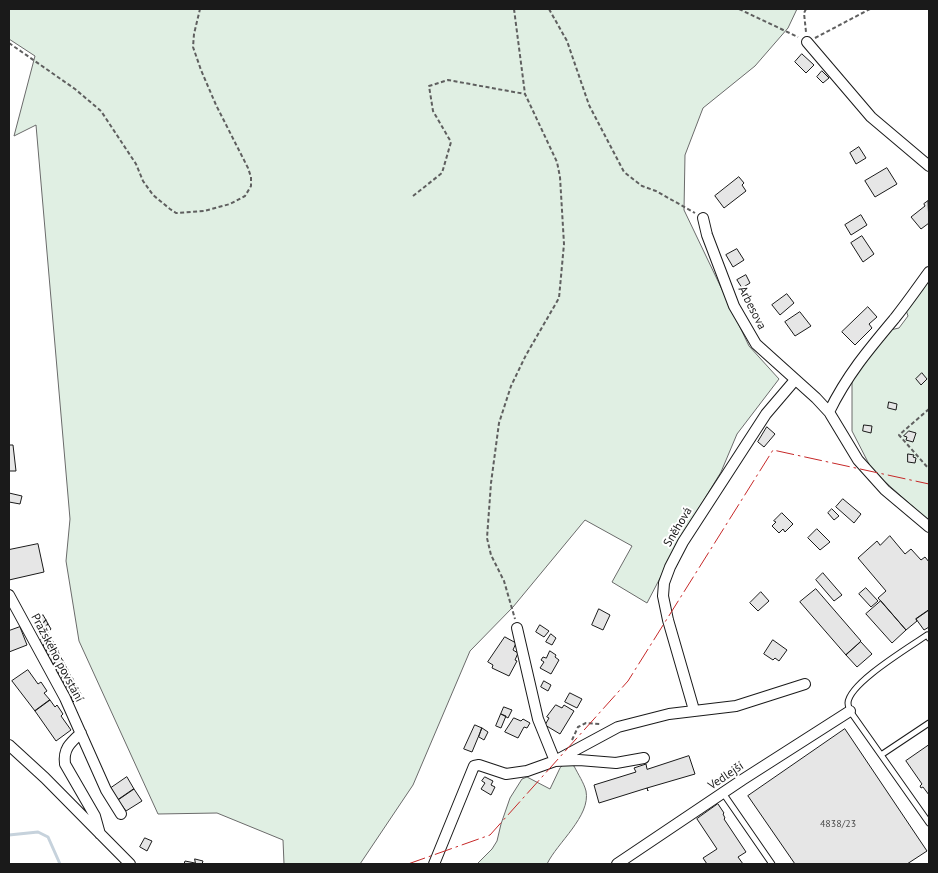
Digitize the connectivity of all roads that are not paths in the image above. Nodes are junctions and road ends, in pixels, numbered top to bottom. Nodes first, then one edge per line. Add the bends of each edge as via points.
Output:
1 (806, 42) road end
2 (929, 166) edge
3 (703, 218) road end
4 (929, 272) edge
5 (796, 380) junction
6 (829, 412) junction
7 (929, 527) edge
8 (9, 595) edge
9 (518, 628) road end
10 (929, 638) edge
11 (805, 684) dead end
12 (694, 710) junction
13 (850, 711) junction
14 (929, 722) edge
15 (80, 733) junction
16 (9, 745) edge
17 (881, 755) junction
18 (644, 758) dead end
19 (555, 762) junction
20 (723, 792) junction
21 (121, 814) dead end
22 (929, 823) edge
23 (100, 835) junction
24 (130, 864) edge
25 (434, 864) edge
26 (617, 864) edge
27 (772, 864) edge

1 - 2 street via 871,118
3 - 5 street, Arbesova via 734,306 756,344
4 - 6 street via 841,387
5 - 6 street, Arbesova
5 - 12 street, Sněhová via 766,414 683,542 664,583 668,620
6 - 7 street, Arbesova via 858,460 884,490
8 - 15 street, Pražského povstání via 65,698
9 - 19 street via 538,719
10 - 13 lane via 927,635 863,680 851,694
11 - 12 street via 736,706
12 - 19 street via 618,727
13 - 17 lane
13 - 20 street, Vedlejší
14 - 17 lane
15 - 21 street, Pražského povstání via 106,790
15 - 23 street via 69,744 64,755 65,764 95,816
16 - 23 street
17 - 22 lane
18 - 19 street via 616,763
19 - 25 street via 506,774 474,766
20 - 26 street, Vedlejší
20 - 27 lane
23 - 24 street

